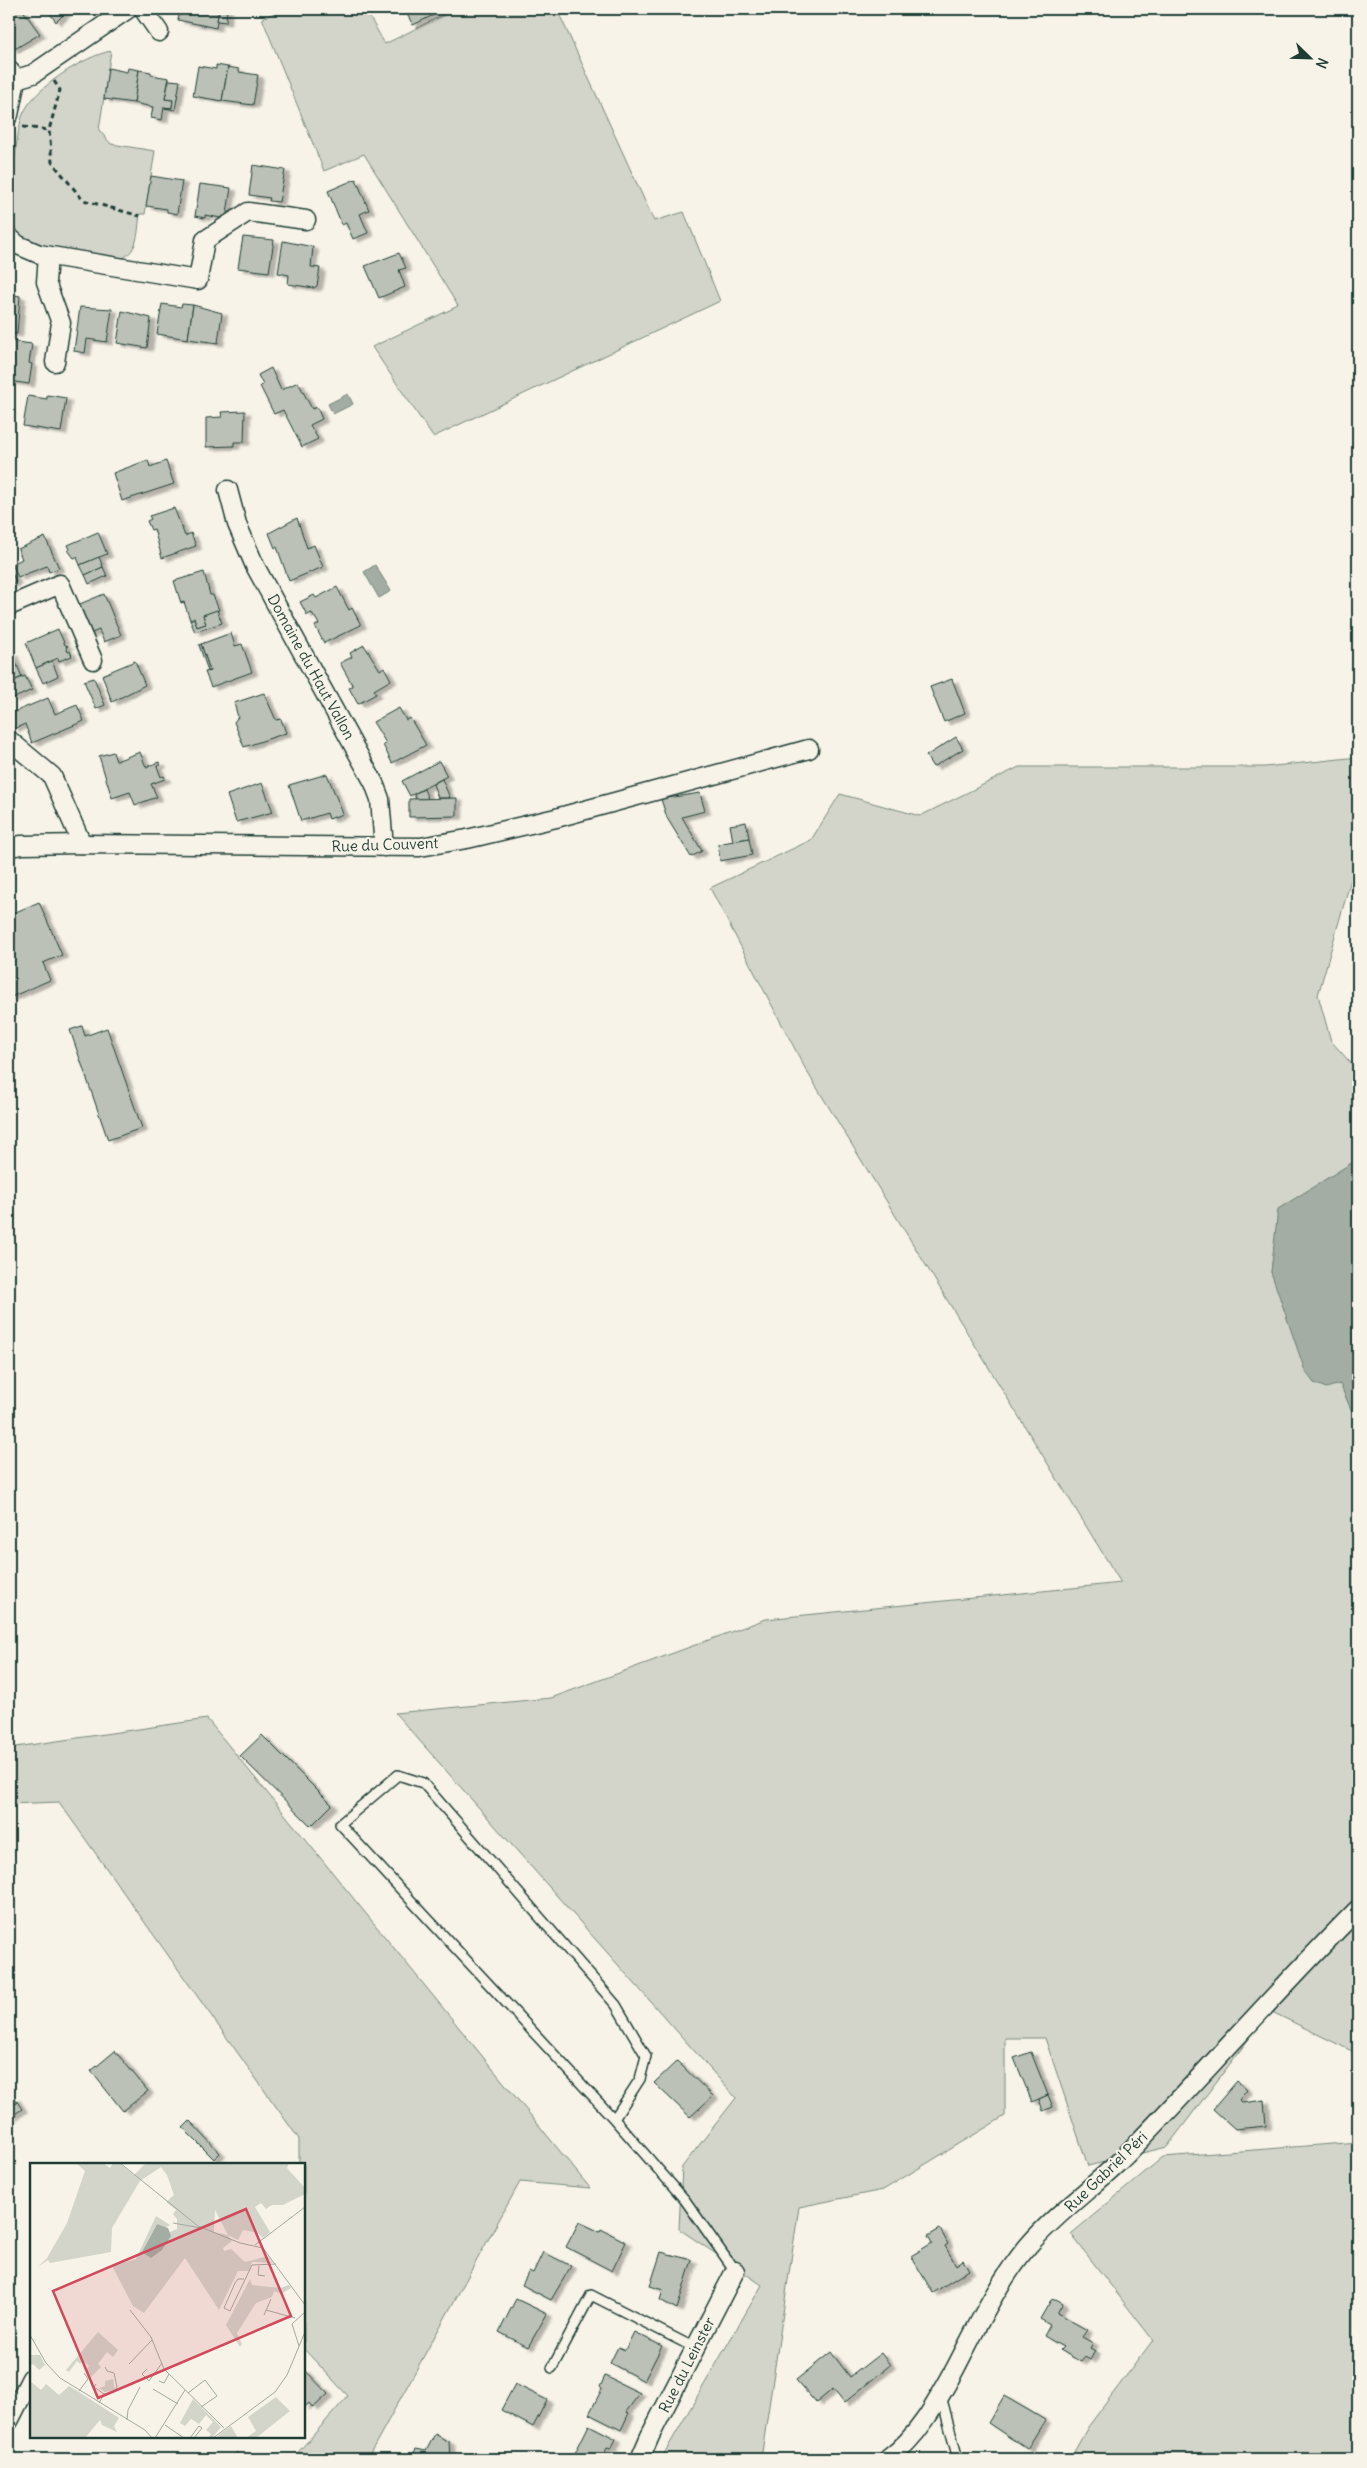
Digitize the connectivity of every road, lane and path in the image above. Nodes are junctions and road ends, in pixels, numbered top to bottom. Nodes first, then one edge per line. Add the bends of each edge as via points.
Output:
1 (128, 9) edge
2 (143, 9) edge
3 (160, 32) dead end
4 (43, 66) junction
5 (12, 75) edge
6 (14, 120) edge
7 (49, 130) junction
8 (140, 216) dead end
9 (306, 220) dead end
10 (9, 237) edge
11 (48, 256) junction
12 (56, 362) dead end
13 (228, 490) dead end
14 (9, 606) edge
15 (93, 660) dead end
16 (9, 740) edge
17 (809, 749) dead end
18 (82, 844) junction
19 (9, 847) edge
20 (384, 847) junction
21 (1358, 1909) edge
22 (614, 2118) junction
23 (735, 2271) joint
24 (695, 2348) junction
25 (552, 2368) dead end
26 (30, 2380) edge
27 (940, 2395) junction
28 (9, 2421) edge
29 (640, 2459) edge
30 (888, 2459) edge
31 (958, 2459) edge

1 - 4 street
2 - 3 street
4 - 5 street via 33,74
4 - 7 path via 60,90
5 - 6 street
6 - 7 path
7 - 8 path via 52,162 83,200
9 - 11 street via 248,212 205,240 198,280
10 - 11 street via 28,250
11 - 12 street via 46,282 61,323
13 - 20 street, Domaine du Haut Vallon via 237,524 255,566 371,774 380,799
14 - 15 street via 60,584
16 - 18 street via 52,776
17 - 20 street, Rue du Couvent via 467,839 420,847
18 - 19 street, Rue du Couvent
18 - 20 street, Rue du Couvent
21 - 27 street, Rue Gabriel Péri via 1124,2157 1029,2245 993,2297
22 - 22 lane via 340,1824 398,1776 424,1783 616,2005 646,2056 640,2080
22 - 23 lane via 685,2200
23 - 24 street, Rue du Leinster
24 - 25 lane via 591,2295
24 - 29 street, Rue du Leinster
26 - 28 street
27 - 30 street, Rue Gabriel Péri via 911,2439
27 - 31 lane

